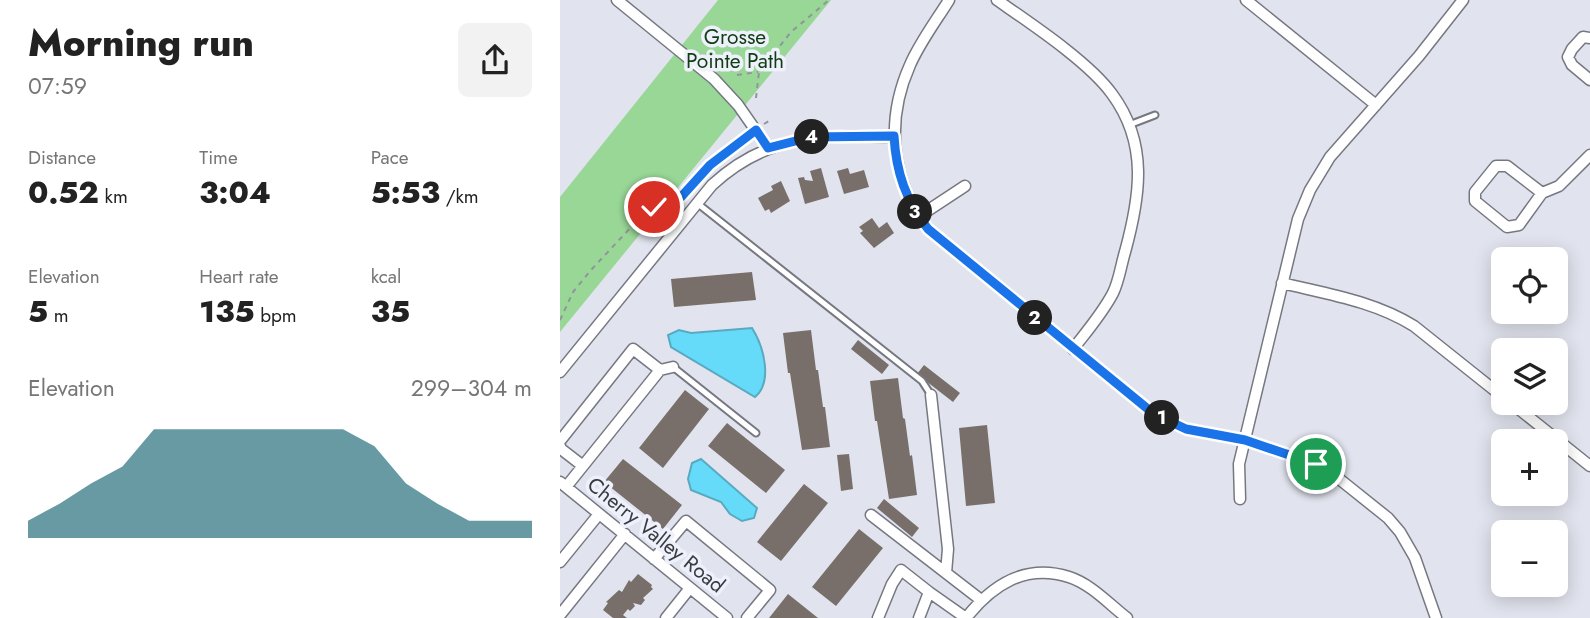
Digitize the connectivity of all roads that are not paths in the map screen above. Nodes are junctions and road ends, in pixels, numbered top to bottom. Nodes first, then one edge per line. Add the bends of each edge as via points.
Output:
1 (617, 0) edge
2 (949, 0) edge
3 (997, 0) edge
4 (1246, 0) edge
5 (1463, 0) edge
6 (1590, 38) edge
7 (1590, 79) edge
8 (1376, 105) junction
9 (1155, 115) dead end
10 (1129, 125) junction
11 (894, 136) junction
12 (768, 148) junction
13 (1590, 155) edge
14 (965, 186) dead end
15 (1542, 193) junction
16 (698, 203) junction
17 (918, 217) junction
18 (1282, 283) junction
19 (1073, 349) junction
20 (673, 367) joint
21 (660, 370) junction
22 (560, 372) edge
23 (1491, 388) edge
24 (931, 396) joint
25 (1526, 415) edge
26 (756, 433) dead end
27 (1245, 440) junction
28 (560, 443) edge
29 (583, 466) junction
30 (1590, 466) edge
31 (563, 484) edge
32 (1240, 499) dead end
33 (599, 514) junction
34 (871, 515) dead end
35 (625, 534) junction
36 (654, 559) junction
37 (560, 562) edge
38 (946, 573) junction
39 (691, 588) junction
40 (929, 592) junction
41 (981, 600) junction
42 (560, 615) edge
43 (1434, 617) edge
44 (666, 618) edge
45 (727, 618) edge
46 (747, 618) edge
47 (878, 618) edge
48 (919, 618) edge
49 (966, 618) edge
50 (1127, 618) edge

1 - 12 street via 714,79
2 - 11 street via 910,64 901,88
3 - 10 street via 1104,84
4 - 8 street
5 - 8 street
6 - 7 street via 1583,37 1568,57
8 - 18 street via 1330,158 1303,204
9 - 10 lane
10 - 19 street via 1139,177 1134,221 1115,289
11 - 12 street via 811,137
11 - 17 street via 899,175
12 - 16 street via 721,177
13 - 15 street via 1559,186
14 - 17 street
15 - 15 street via 1507,166 1496,166 1475,192 1475,201 1507,227 1519,225
16 - 22 street
16 - 24 lane via 922,381
17 - 19 street via 935,237
18 - 23 street via 1399,316
18 - 27 street
19 - 27 street via 1170,423
20 - 21 street
20 - 26 lane
21 - 28 street via 633,349
21 - 29 street
24 - 38 street via 948,549
25 - 30 street
27 - 32 street via 1239,464
27 - 43 street via 1316,464 1388,518 1415,558
28 - 29 street via 561,449
29 - 31 street
31 - 33 street, Cherry Valley Road
33 - 35 street, Cherry Valley Road
33 - 37 street
34 - 38 street
35 - 36 street, Cherry Valley Road
35 - 42 street
36 - 39 street, Cherry Valley Road
36 - 46 street via 686,521 770,590
38 - 41 street
39 - 44 street
39 - 45 street, Cherry Valley Road
40 - 47 street via 901,570
40 - 48 street
40 - 49 street
41 - 49 street
41 - 50 street via 1003,582 1049,574 1086,586

